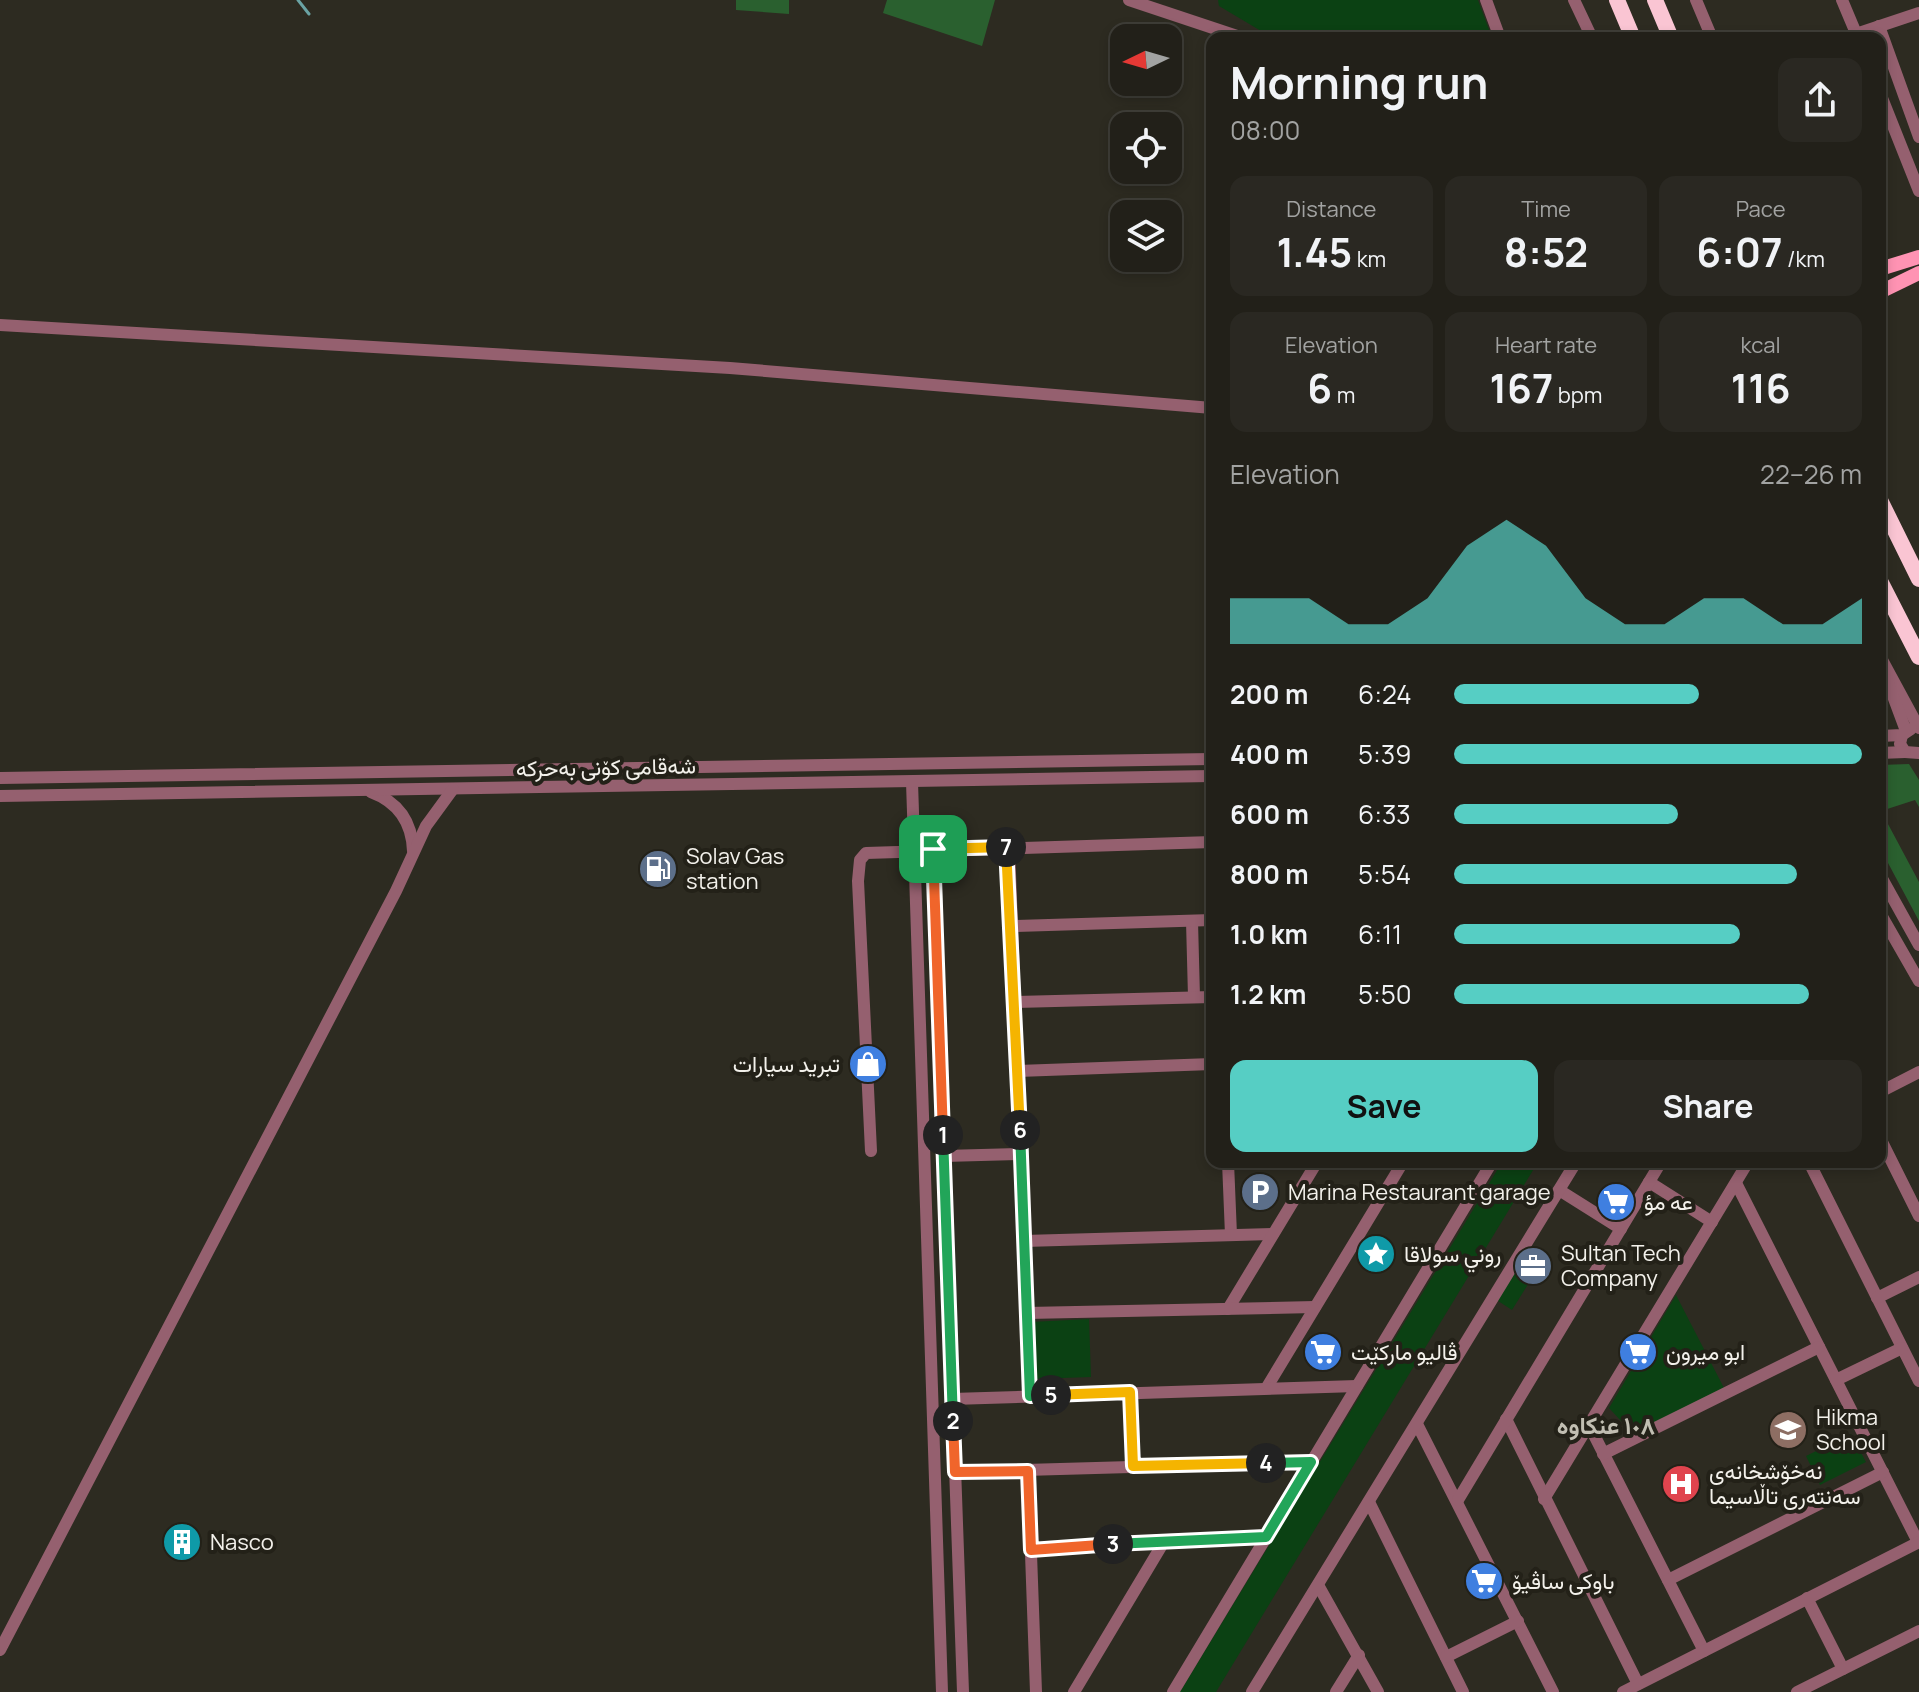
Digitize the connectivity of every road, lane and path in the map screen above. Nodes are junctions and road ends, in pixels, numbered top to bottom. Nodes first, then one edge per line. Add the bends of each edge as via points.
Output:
1 (1129, 0) edge
2 (1486, 0) edge
3 (1574, 0) edge
4 (1617, 0) edge
5 (1655, 0) edge
6 (1696, 0) edge
7 (1842, 0) edge
8 (1919, 13) edge
9 (1879, 26) junction
10 (1225, 32) edge
11 (1498, 32) edge
12 (1589, 32) edge
13 (1630, 32) edge
14 (1668, 32) edge
15 (1709, 32) edge
16 (1855, 32) edge
17 (1866, 32) edge
18 (1881, 32) edge
19 (1886, 45) edge
20 (1886, 108) edge
21 (1919, 137) edge
22 (1919, 191) edge
23 (1919, 257) edge
24 (1886, 267) edge
25 (1919, 273) edge
26 (1886, 289) edge
27 (0, 325) edge
28 (1206, 408) edge
29 (1886, 512) edge
30 (1919, 579) edge
31 (1886, 593) edge
32 (1919, 657) edge
33 (1886, 671) edge
34 (1912, 731) edge
35 (1886, 735) edge
36 (1886, 753) edge
37 (1915, 754) edge
38 (1206, 759) edge
39 (1206, 776) edge
40 (0, 778) edge
41 (912, 782) junction
42 (453, 789) junction
43 (364, 790) junction
44 (0, 796) edge
45 (1206, 842) edge
46 (1009, 847) junction
47 (915, 849) junction
48 (933, 849) junction
49 (414, 854) junction
50 (1886, 886) edge
51 (1206, 920) edge
52 (1192, 921) junction
53 (1886, 923) edge
54 (1012, 926) junction
55 (1919, 945) edge
56 (1919, 981) edge
57 (1194, 997) junction
58 (1206, 997) edge
59 (1015, 1002) junction
60 (1206, 1064) edge
61 (1018, 1071) junction
62 (1919, 1072) edge
63 (1886, 1089) edge
64 (1886, 1150) edge
65 (871, 1151) dead end
66 (1021, 1154) junction
67 (944, 1156) junction
68 (1228, 1168) edge
69 (1313, 1168) edge
70 (1399, 1168) edge
71 (1488, 1168) edge
72 (1572, 1168) edge
73 (1657, 1168) edge
74 (1745, 1168) edge
75 (1812, 1168) edge
76 (1649, 1182) junction
77 (1736, 1183) junction
78 (1559, 1190) junction
79 (1919, 1216) edge
80 (1712, 1222) junction
81 (1621, 1229) junction
82 (1273, 1234) junction
83 (1231, 1235) junction
84 (1024, 1241) junction
85 (1919, 1277) edge
86 (1877, 1298) junction
87 (1315, 1307) junction
88 (1228, 1309) junction
89 (1027, 1313) junction
90 (1819, 1347) junction
91 (1902, 1348) junction
92 (1836, 1380) junction
93 (1919, 1381) edge
94 (1357, 1386) junction
95 (1267, 1387) junction
96 (1130, 1392) junction
97 (1030, 1396) junction
98 (952, 1399) junction
99 (1506, 1419) junction
100 (1417, 1424) junction
101 (1589, 1425) junction
102 (1603, 1454) junction
103 (1311, 1462) junction
104 (1133, 1466) junction
105 (1028, 1471) junction
106 (955, 1472) junction
107 (1883, 1472) junction
108 (1544, 1499) junction
109 (1458, 1500) junction
110 (1369, 1502) junction
111 (1266, 1537) junction
112 (1165, 1540) junction
113 (1918, 1542) edge
114 (1031, 1550) junction
115 (1668, 1580) junction
116 (1318, 1585) junction
117 (1807, 1598) junction
118 (1518, 1621) junction
119 (1919, 1631) edge
120 (0, 1650) edge
121 (1704, 1651) junction
122 (1359, 1655) junction
123 (1446, 1657) junction
124 (1843, 1669) junction
125 (1638, 1684) junction
126 (1802, 1691) edge
127 (942, 1692) edge
128 (963, 1692) edge
129 (1036, 1692) edge
130 (1074, 1692) edge
131 (1173, 1692) edge
132 (1252, 1692) edge
133 (1336, 1692) edge
134 (1378, 1692) edge
135 (1463, 1692) edge
136 (1553, 1692) edge
137 (1623, 1692) edge

1 - 10 street
2 - 11 street
3 - 12 street
4 - 13 highway
5 - 14 highway
6 - 15 street
7 - 16 street
8 - 9 street
9 - 17 street
9 - 18 street
19 - 21 street
20 - 22 street
23 - 24 main road
25 - 26 main road
27 - 28 street via 730,368
29 - 30 highway
31 - 32 highway
33 - 34 street
34 - 35 street
34 - 37 street via 1900,744
36 - 37 street
38 - 40 street, شەقامی کۆنی بەحرکە
39 - 41 street, شەقامی کۆنی بەحرکە
41 - 42 street, شەقامی کۆنی بەحرکە
41 - 47 street
42 - 43 street, شەقامی کۆنی بەحرکە
42 - 49 street via 426,826
43 - 44 street, شەقامی کۆنی بەحرکە
43 - 49 street via 401,812
45 - 46 street
46 - 48 street
46 - 54 street
47 - 48 street
47 - 65 street via 866,853 858,868
47 - 127 street
48 - 67 street
49 - 120 street
50 - 55 street
51 - 52 street
52 - 54 street
52 - 57 street
53 - 56 street
54 - 59 street
57 - 58 street
57 - 59 street
59 - 61 street
60 - 61 street
61 - 66 street
62 - 63 street
64 - 79 street
66 - 67 street
66 - 84 street
67 - 98 street
68 - 83 street
69 - 82 street
70 - 87 street
71 - 94 street
72 - 78 street
73 - 76 street
74 - 77 street
75 - 86 street
76 - 80 street
76 - 81 street
77 - 80 street
77 - 90 street
78 - 81 street
78 - 100 street
80 - 101 street
81 - 99 street
82 - 83 street
82 - 88 street
83 - 84 street
84 - 89 street
85 - 86 street
86 - 91 street
87 - 88 street
87 - 95 street
88 - 89 street
89 - 97 street
90 - 92 street
90 - 102 street
91 - 92 street
91 - 93 street
92 - 107 street
94 - 95 street
94 - 103 street
95 - 96 street
96 - 97 street
96 - 104 street
97 - 98 street
98 - 106 street
99 - 108 street
99 - 109 street
100 - 109 street
100 - 110 street
101 - 102 street
101 - 108 street
102 - 115 street
103 - 104 street
103 - 111 street
104 - 105 street
105 - 106 street
105 - 114 street
106 - 128 street
107 - 113 street
107 - 115 street
108 - 125 street
109 - 118 street
110 - 116 street
110 - 123 street
111 - 112 street
111 - 131 street
112 - 114 street
112 - 130 street
113 - 117 street
114 - 129 street
115 - 121 street
116 - 122 street
116 - 132 street
117 - 121 street
117 - 124 street
118 - 123 street
118 - 136 street
119 - 124 street
121 - 125 street
122 - 133 street
122 - 134 street
123 - 135 street
124 - 126 street
125 - 137 street

